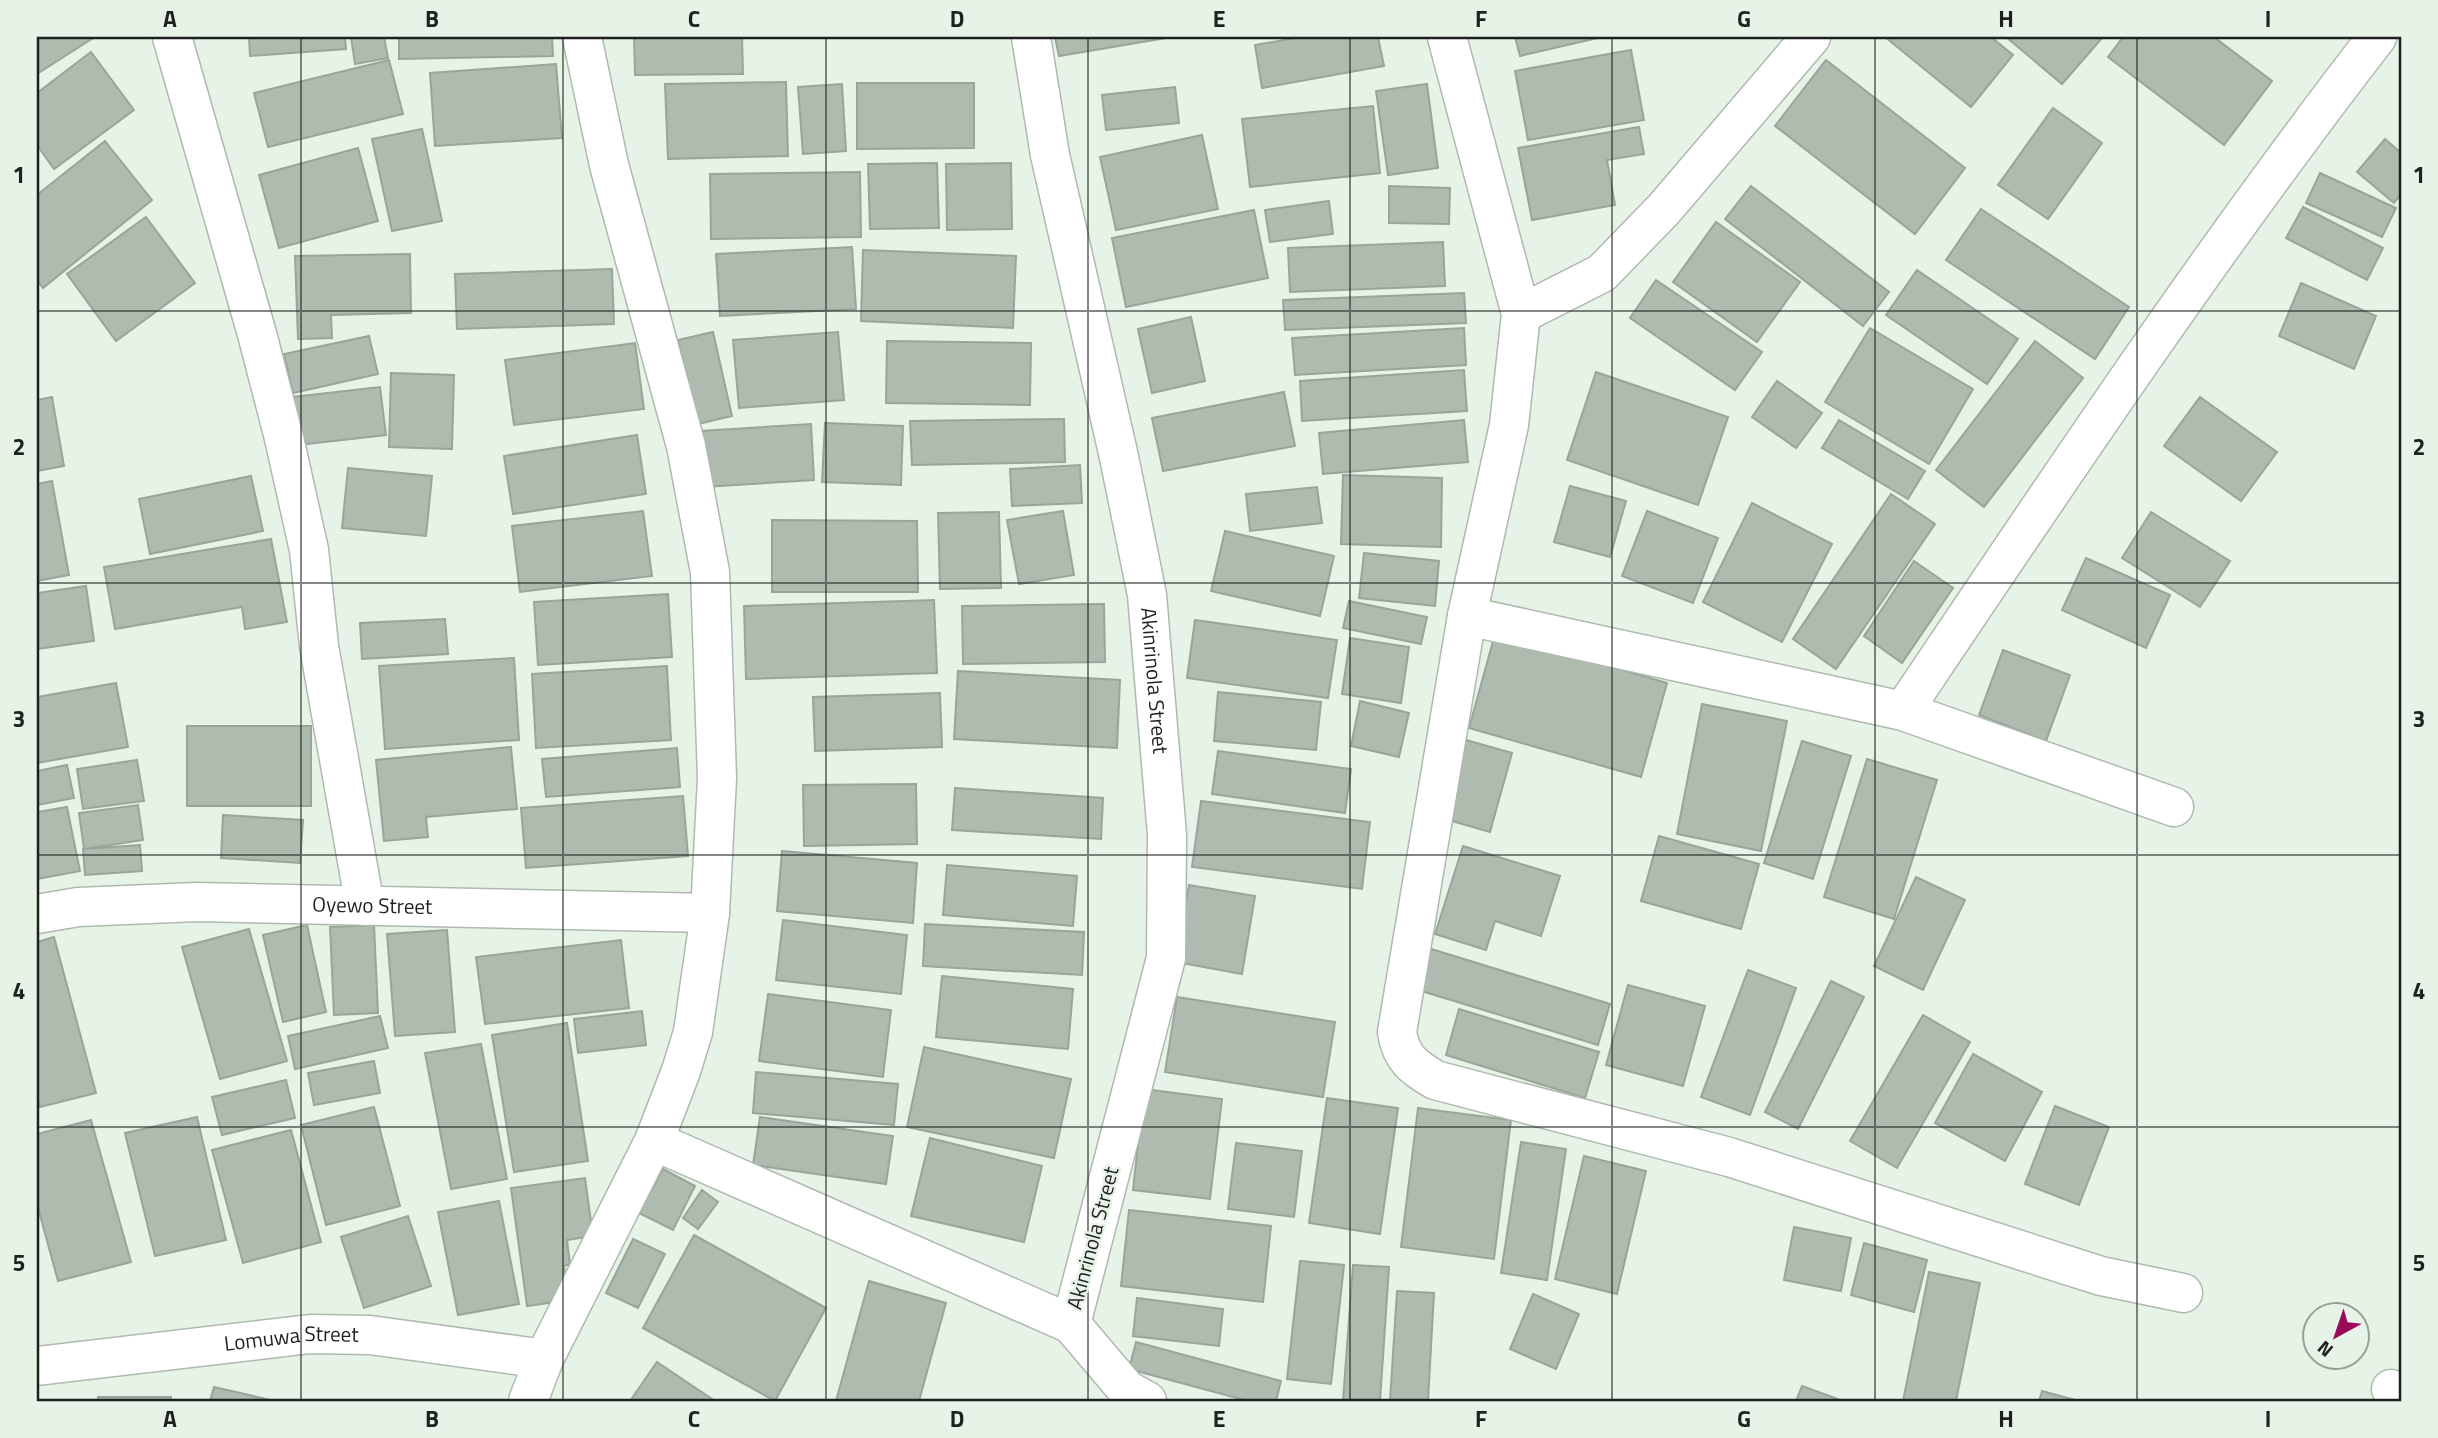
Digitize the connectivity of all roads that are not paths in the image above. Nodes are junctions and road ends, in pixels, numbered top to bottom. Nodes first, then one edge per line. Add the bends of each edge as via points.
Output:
1 (172, 37) edge
2 (582, 37) edge
3 (1031, 37) edge
4 (1447, 37) edge
5 (1811, 37) edge
6 (2377, 37) edge
7 (1521, 314) junction
8 (1467, 616) junction
9 (1903, 711) junction
10 (2174, 807) dead end
11 (365, 906) junction
12 (710, 913) junction
13 (37, 914) edge
14 (654, 1141) junction
15 (2183, 1293) dead end
16 (1071, 1324) junction
17 (544, 1359) junction
18 (37, 1366) edge
19 (528, 1401) edge
20 (1147, 1401) edge

1 - 11 street via 257,334 309,551 318,646
2 - 12 street via 608,165 686,446 710,572 717,778
3 - 16 street, Akinrinola Street via 1049,155 1147,595 1167,835 1166,958
4 - 7 street
5 - 7 street via 1664,209 1602,273
6 - 9 street via 2147,348
7 - 8 street via 1509,425
8 - 9 street
8 - 15 street via 1397,1032 1400,1052 1412,1067 1435,1080 1728,1157 2101,1276
9 - 10 street
11 - 12 street, Oyewo Street
11 - 13 street, Oyewo Street via 197,902 78,907
12 - 14 street via 693,1032
14 - 16 street
14 - 17 street
16 - 20 street via 1127,1390
17 - 18 street, Lomuwa Street via 370,1335 310,1334
17 - 19 street

